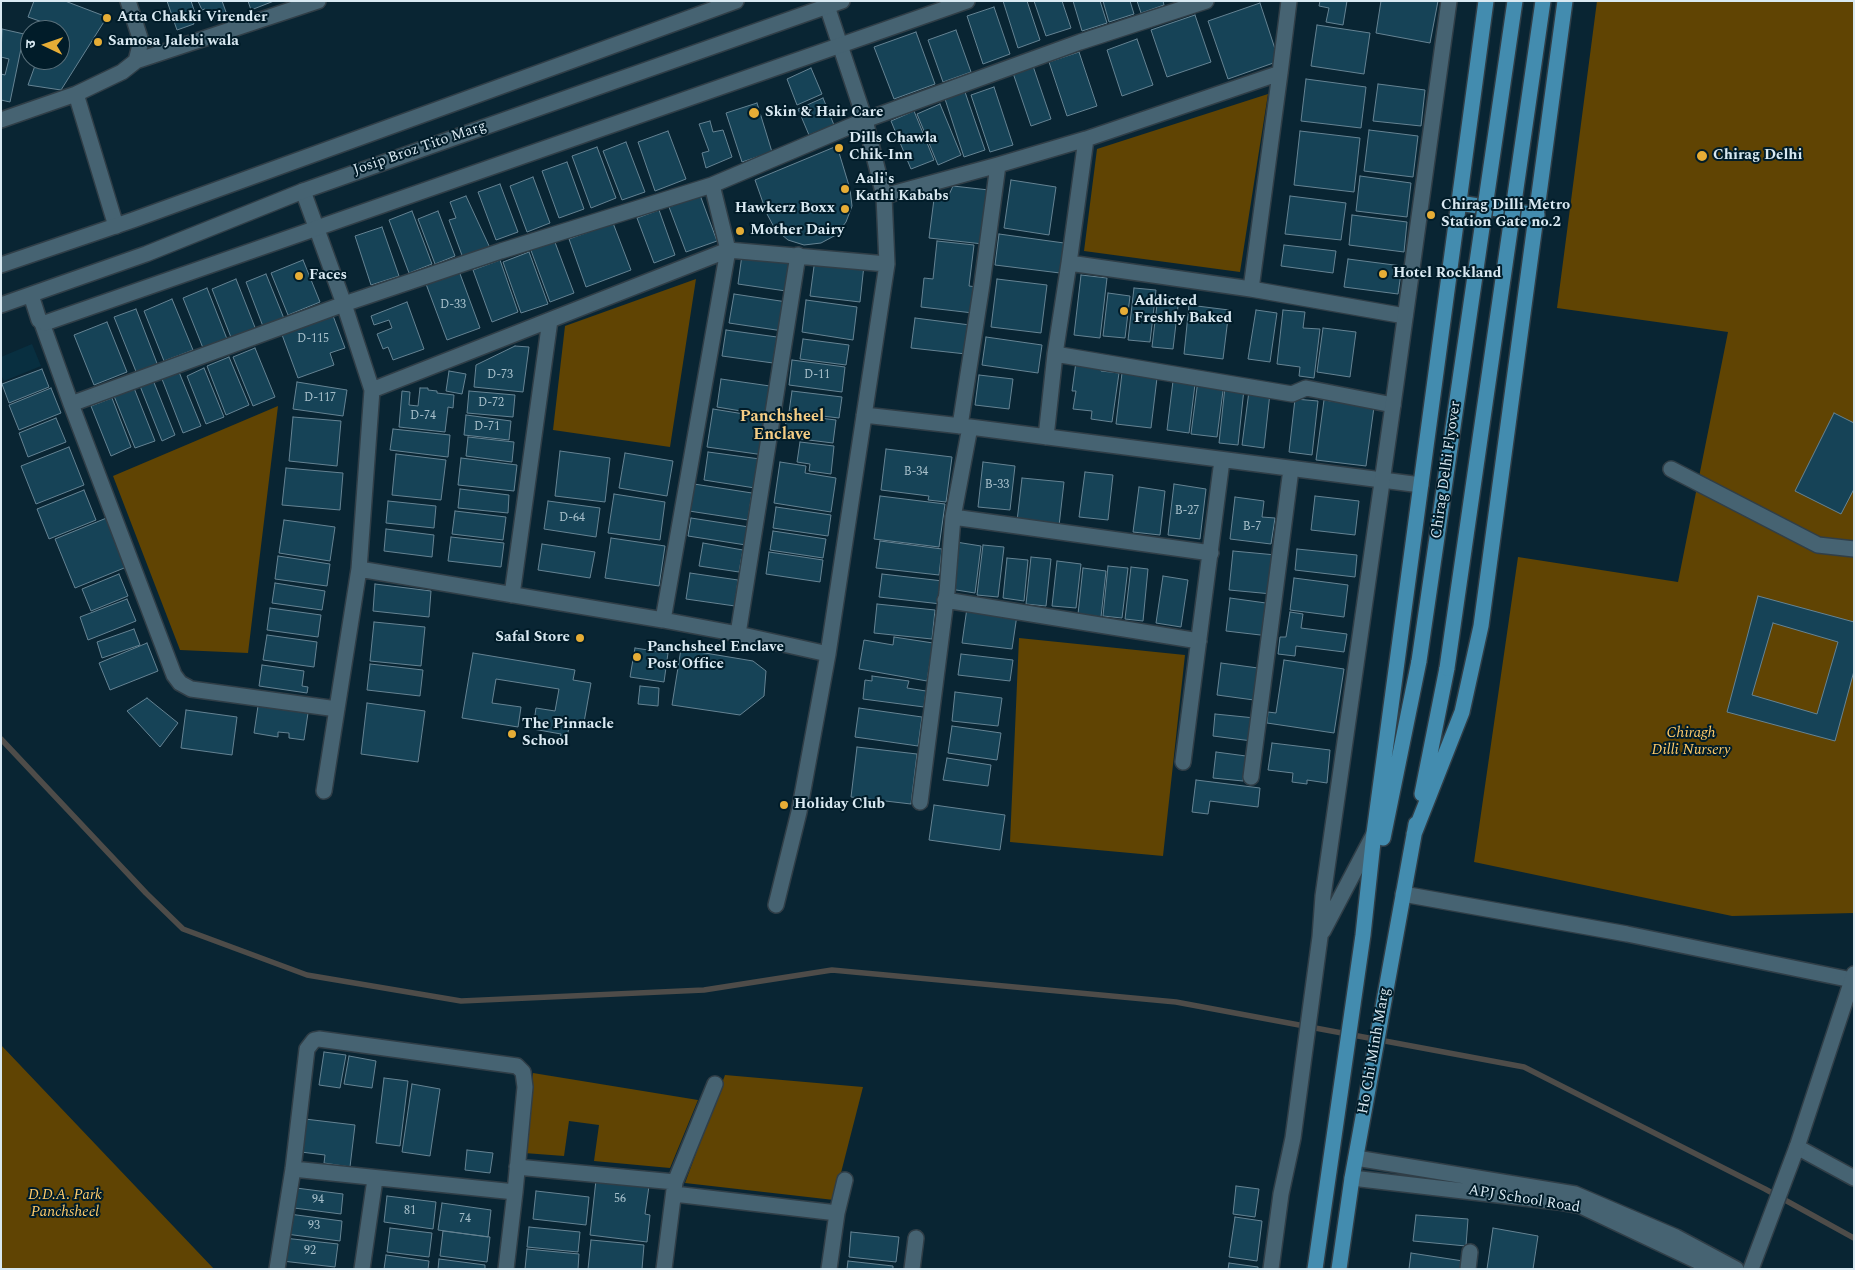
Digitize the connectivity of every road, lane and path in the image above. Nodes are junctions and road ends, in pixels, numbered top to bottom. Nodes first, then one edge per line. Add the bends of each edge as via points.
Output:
1 (128, 1) edge
2 (318, 1) edge
3 (736, 1) edge
4 (842, 1) edge
5 (967, 1) edge
6 (1206, 1) edge
7 (1289, 1) edge
8 (1449, 1) edge
9 (1486, 1) edge
10 (1515, 1) edge
11 (1543, 1) edge
12 (1565, 1) edge
13 (827, 6) junction
14 (839, 45) junction
15 (136, 61) junction
16 (1280, 74) junction
17 (76, 94) junction
18 (1, 120) edge
19 (865, 120) junction
20 (1086, 139) junction
21 (998, 165) junction
22 (712, 185) junction
23 (303, 191) junction
24 (884, 196) junction
25 (1459, 203) junction
26 (1537, 215) junction
27 (116, 226) junction
28 (315, 228) junction
29 (728, 250) junction
30 (798, 255) junction
31 (1069, 263) junction
32 (887, 264) junction
33 (1, 265) edge
34 (1250, 289) junction
35 (31, 295) junction
36 (344, 304) junction
37 (1, 305) edge
38 (1405, 316) junction
39 (550, 320) junction
40 (42, 324) junction
41 (1055, 354) junction
42 (372, 390) junction
43 (71, 404) junction
44 (1394, 405) junction
45 (864, 415) junction
46 (965, 426) junction
47 (1046, 437) junction
48 (1222, 460) junction
49 (1291, 469) junction
50 (1671, 469) dead end
51 (1382, 481) junction
52 (1421, 485) junction
53 (953, 517) junction
54 (1854, 548) edge
55 (1211, 553) junction
56 (359, 570) junction
57 (512, 595) junction
58 (945, 600) junction
59 (663, 620) junction
60 (738, 634) junction
61 (1198, 641) junction
62 (828, 654) junction
63 (337, 709) junction
64 (1183, 762) dead end
65 (1251, 778) dead end
66 (324, 791) dead end
67 (920, 802) dead end
68 (1374, 833) junction
69 (1414, 834) junction
70 (1403, 894) junction
71 (776, 905) dead end
72 (1363, 935) junction
73 (1320, 937) junction
74 (1853, 977) edge
75 (715, 1084) dead end
76 (1797, 1147) junction
77 (1356, 1158) junction
78 (517, 1167) junction
79 (293, 1169) junction
80 (1352, 1178) junction
81 (1854, 1178) edge
82 (375, 1179) junction
83 (845, 1180) dead end
84 (674, 1188) junction
85 (515, 1192) junction
86 (837, 1213) junction
87 (916, 1238) dead end
88 (1470, 1252) dead end
89 (276, 1269) edge
90 (362, 1269) edge
91 (506, 1269) edge
92 (664, 1269) edge
93 (829, 1269) edge
94 (912, 1269) edge
95 (1271, 1269) edge
96 (1315, 1269) edge
97 (1339, 1269) edge
98 (1468, 1269) edge
99 (1714, 1269) edge
100 (1736, 1269) edge
101 (1751, 1269) edge

1 - 15 street via 141,41
2 - 15 street
3 - 27 street, Josip Broz Tito Marg
4 - 13 street, Josip Broz Tito Marg
5 - 14 street
6 - 19 street via 1080,42
7 - 16 street
8 - 38 street
9 - 25 main road
10 - 72 main road, Chirag Delhi Flyover, bridge via 1420,661
11 - 69 main road, Chirag Delhi Flyover, bridge via 1447,668
12 - 26 main road
13 - 14 street
13 - 23 street, Josip Broz Tito Marg
14 - 19 street
14 - 28 street
15 - 17 street via 122,72
16 - 20 street
16 - 34 street
17 - 18 street
17 - 27 street
19 - 22 street
19 - 24 street
20 - 21 street
20 - 31 street
21 - 24 street
21 - 46 street
22 - 29 street
22 - 36 street
23 - 28 street
23 - 35 street, Josip Broz Tito Marg via 146,254
24 - 32 street
25 - 26 main road
25 - 52 main road
26 - 69 main road via 1481,626 1462,712
27 - 33 street, Josip Broz Tito Marg
28 - 36 street
28 - 40 street
29 - 30 street
29 - 39 street
29 - 59 street
30 - 32 street
30 - 60 street
31 - 34 street
31 - 41 street
32 - 45 street
34 - 38 street
35 - 37 street, Josip Broz Tito Marg
35 - 40 street
36 - 42 street
36 - 43 street
38 - 44 street
39 - 42 street
39 - 57 street
40 - 43 street
41 - 44 street via 1292,394 1306,388
41 - 47 street
42 - 56 street
43 - 63 street via 174,675 180,683 191,689
44 - 51 street
45 - 46 street
45 - 62 street
46 - 47 street
46 - 53 street
47 - 48 street
48 - 49 street
48 - 55 street
49 - 51 street
49 - 65 street
50 - 54 street via 1818,545
51 - 52 street
51 - 73 street via 1323,896
52 - 68 main road
53 - 55 street
53 - 58 street
55 - 61 street
56 - 57 street
56 - 63 street
57 - 59 street
58 - 61 street
58 - 67 street
59 - 60 street
60 - 62 street
61 - 64 street
62 - 71 street via 798,812
63 - 66 street
68 - 72 main road
68 - 73 street
69 - 70 main road, Ho Chi Minh Marg
70 - 74 street
70 - 77 main road, Ho Chi Minh Marg
72 - 96 main road, Ho Chi Minh Marg
73 - 95 street via 1293,1138 1281,1194
74 - 76 street
75 - 84 street
76 - 81 street
76 - 101 street
77 - 80 main road, Ho Chi Minh Marg
77 - 100 street via 1575,1194 1676,1237
78 - 79 street via 525,1087 523,1072 517,1066 319,1039 307,1048
78 - 84 street
78 - 85 street
79 - 82 street
79 - 89 street
80 - 97 main road, Ho Chi Minh Marg
80 - 99 street, APJ School Road via 1580,1206
82 - 85 street
82 - 90 street
83 - 86 street
84 - 86 street
84 - 92 street
85 - 91 street
86 - 93 street
87 - 94 street
88 - 98 street

